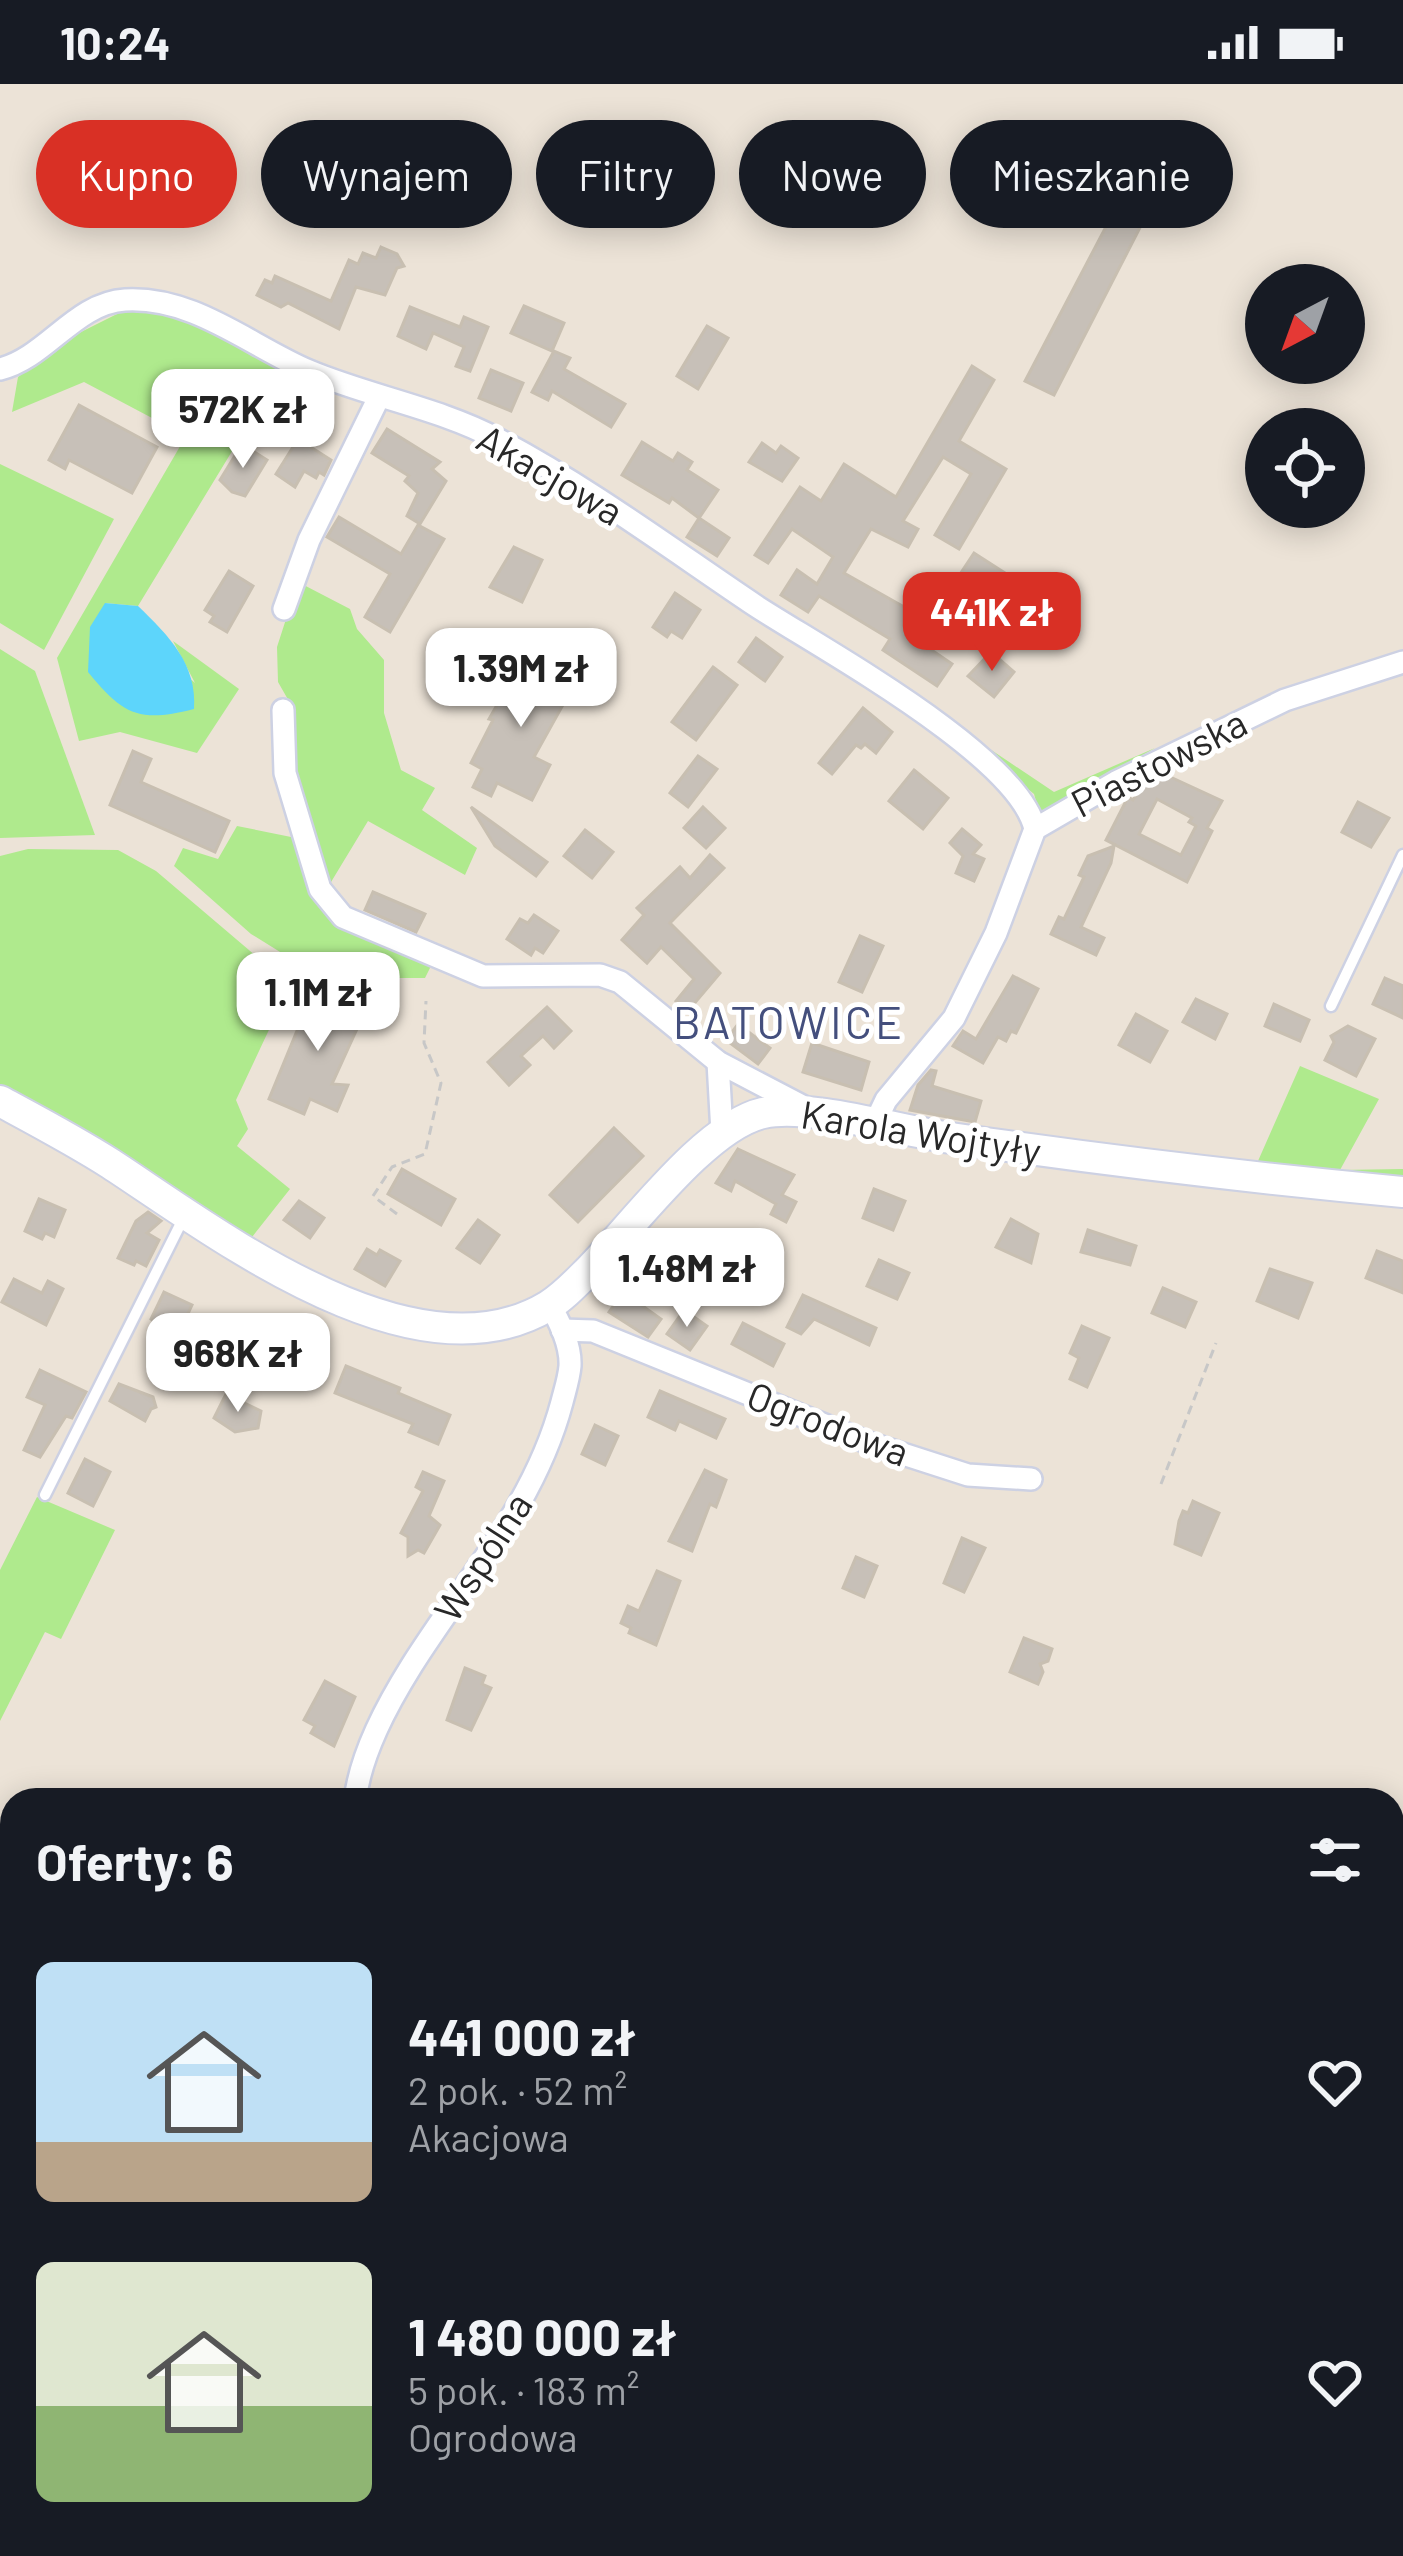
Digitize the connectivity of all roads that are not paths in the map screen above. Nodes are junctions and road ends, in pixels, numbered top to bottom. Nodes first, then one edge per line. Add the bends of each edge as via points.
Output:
1 (0, 369) edge
2 (380, 397) junction
3 (284, 609) dead end
4 (1403, 662) edge
5 (284, 710) dead end
6 (1035, 829) junction
7 (1403, 855) edge
8 (1330, 1006) dead end
9 (718, 1062) junction
10 (0, 1101) edge
11 (819, 1115) junction
12 (874, 1125) junction
13 (722, 1133) junction
14 (1403, 1192) edge
15 (185, 1215) junction
16 (556, 1318) junction
17 (1030, 1479) dead end
18 (45, 1495) dead end
19 (356, 1788) edge

1 - 2 street, Akacjowa via 125,300 179,307
2 - 3 street
2 - 6 street, Akacjowa via 493,436 922,712 1023,801
4 - 6 street, Piastowska via 1285,700
5 - 9 street via 285,773 320,889 343,917 483,976 600,975 620,982
6 - 12 street, Piastowska via 954,1018
7 - 8 lane
9 - 11 street
9 - 13 street
10 - 15 street, Karola Wojtyły
11 - 12 street, Karola Wojtyły
11 - 13 street, Karola Wojtyły via 763,1113
12 - 14 street, Karola Wojtyły
13 - 16 street, Karola Wojtyły
15 - 16 street, Karola Wojtyły via 317,1292 416,1323 465,1328
15 - 18 lane
16 - 17 street, Ogrodowa via 869,1442 968,1475
16 - 19 street, Wspólna via 570,1367 536,1473 492,1553 398,1688

